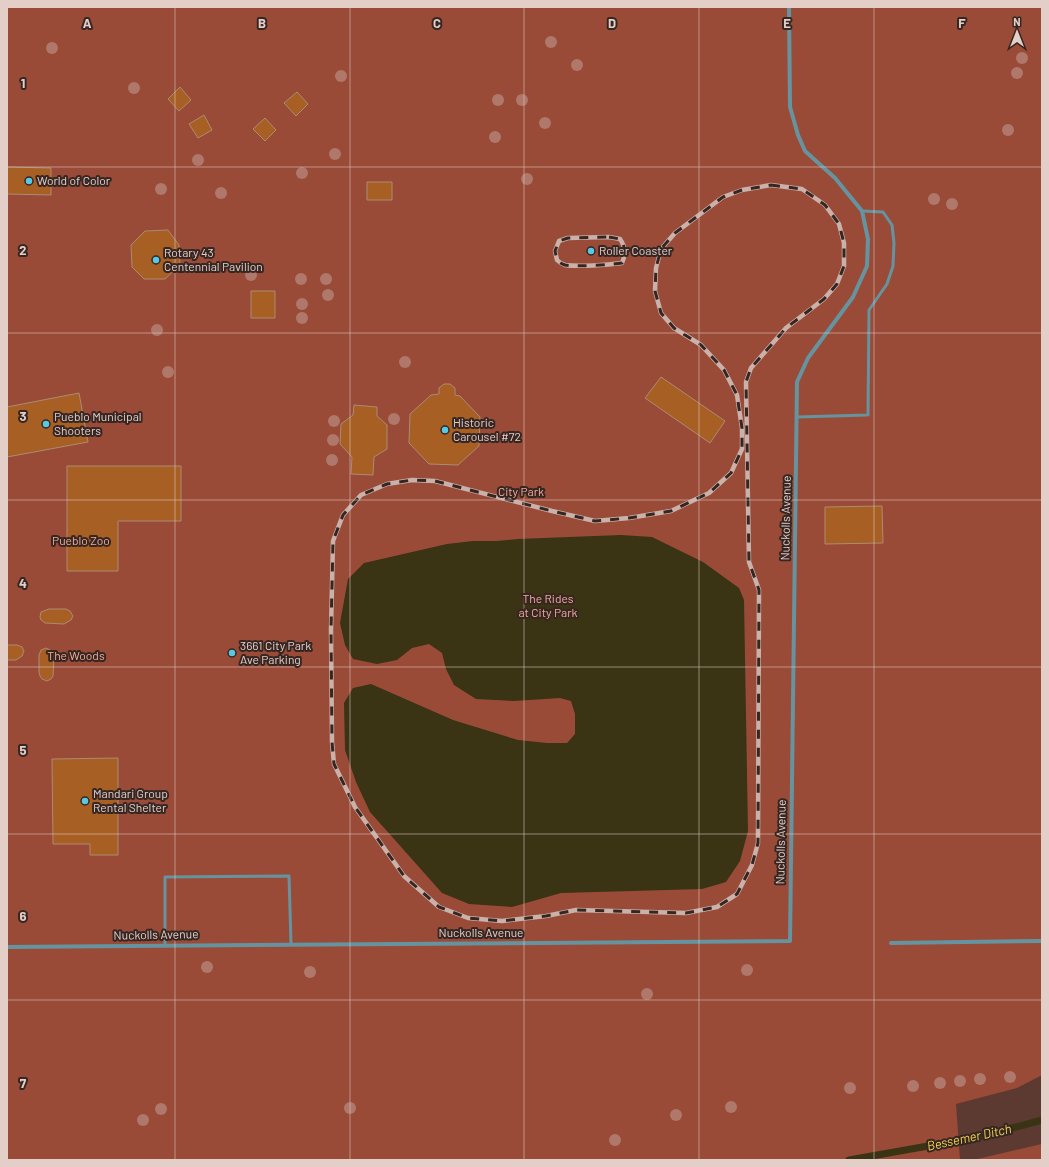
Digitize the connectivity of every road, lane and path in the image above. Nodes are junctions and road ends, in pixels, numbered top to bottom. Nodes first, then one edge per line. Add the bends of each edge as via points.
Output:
1 (789, 7) edge
2 (862, 211) junction
3 (797, 417) junction
4 (1042, 940) edge
5 (891, 943) dead end
6 (291, 944) junction
7 (165, 945) junction
8 (7, 947) edge

1 - 2 street, Nuckolls Avenue via 790,108 798,135 805,151 835,178
2 - 3 street, Nuckolls Avenue via 868,239 867,266 853,297 808,358 797,382
2 - 3 lane via 883,212 892,225 894,243 893,266 887,284 869,310 868,415
3 - 6 street, Nuckolls Avenue via 790,940
4 - 5 street
6 - 7 street, Nuckolls Avenue
6 - 7 lane via 289,876 165,877
7 - 8 street, Nuckolls Avenue

